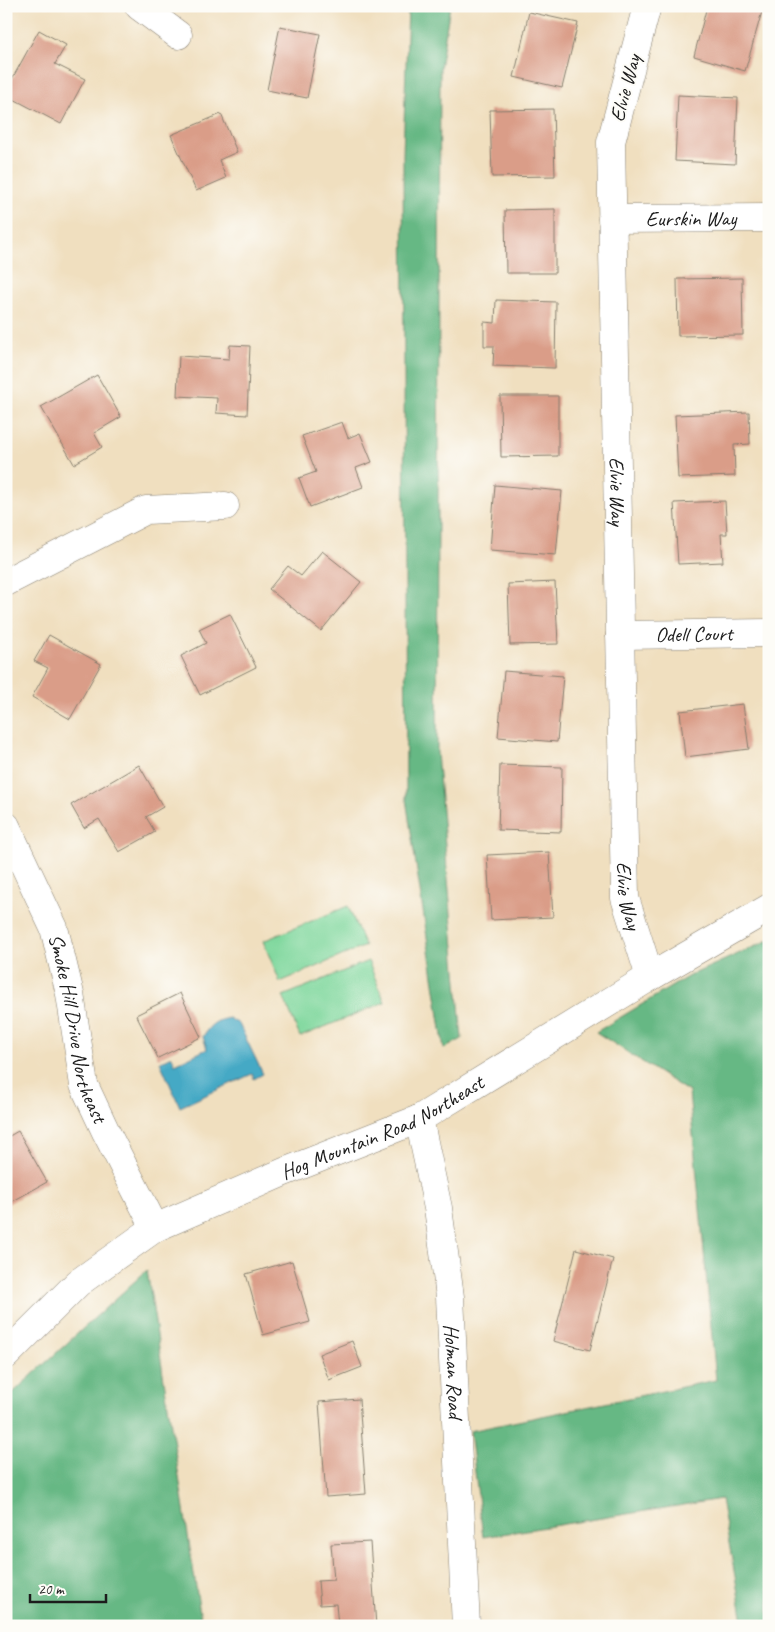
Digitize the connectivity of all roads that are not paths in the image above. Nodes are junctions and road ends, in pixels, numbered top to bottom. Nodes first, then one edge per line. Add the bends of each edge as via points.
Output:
1 (139, 6) edge
2 (648, 6) edge
3 (178, 35) dead end
4 (769, 218) edge
5 (612, 219) junction
6 (225, 506) dead end
7 (6, 582) edge
8 (769, 633) edge
9 (620, 635) junction
10 (6, 826) edge
11 (769, 908) edge
12 (650, 977) junction
13 (419, 1119) junction
14 (155, 1228) junction
15 (6, 1355) edge
16 (466, 1626) edge

1 - 3 street
2 - 5 street, Elvie Way via 610,142
4 - 5 street, Eurskin Way
5 - 9 street, Elvie Way
6 - 7 street via 146,510
8 - 9 street, Odell Court
9 - 12 street, Elvie Way via 625,898
10 - 14 street, Smoke Hill Drive Northeast via 54,928 70,994 84,1085
11 - 12 street, Hog Mountain Road Northeast
12 - 13 street, Hog Mountain Road Northeast
13 - 14 street, Hog Mountain Road Northeast via 284,1172
13 - 16 street, Holman Road via 438,1208 450,1297
14 - 15 street, Hog Mountain Road Northeast via 78,1282

